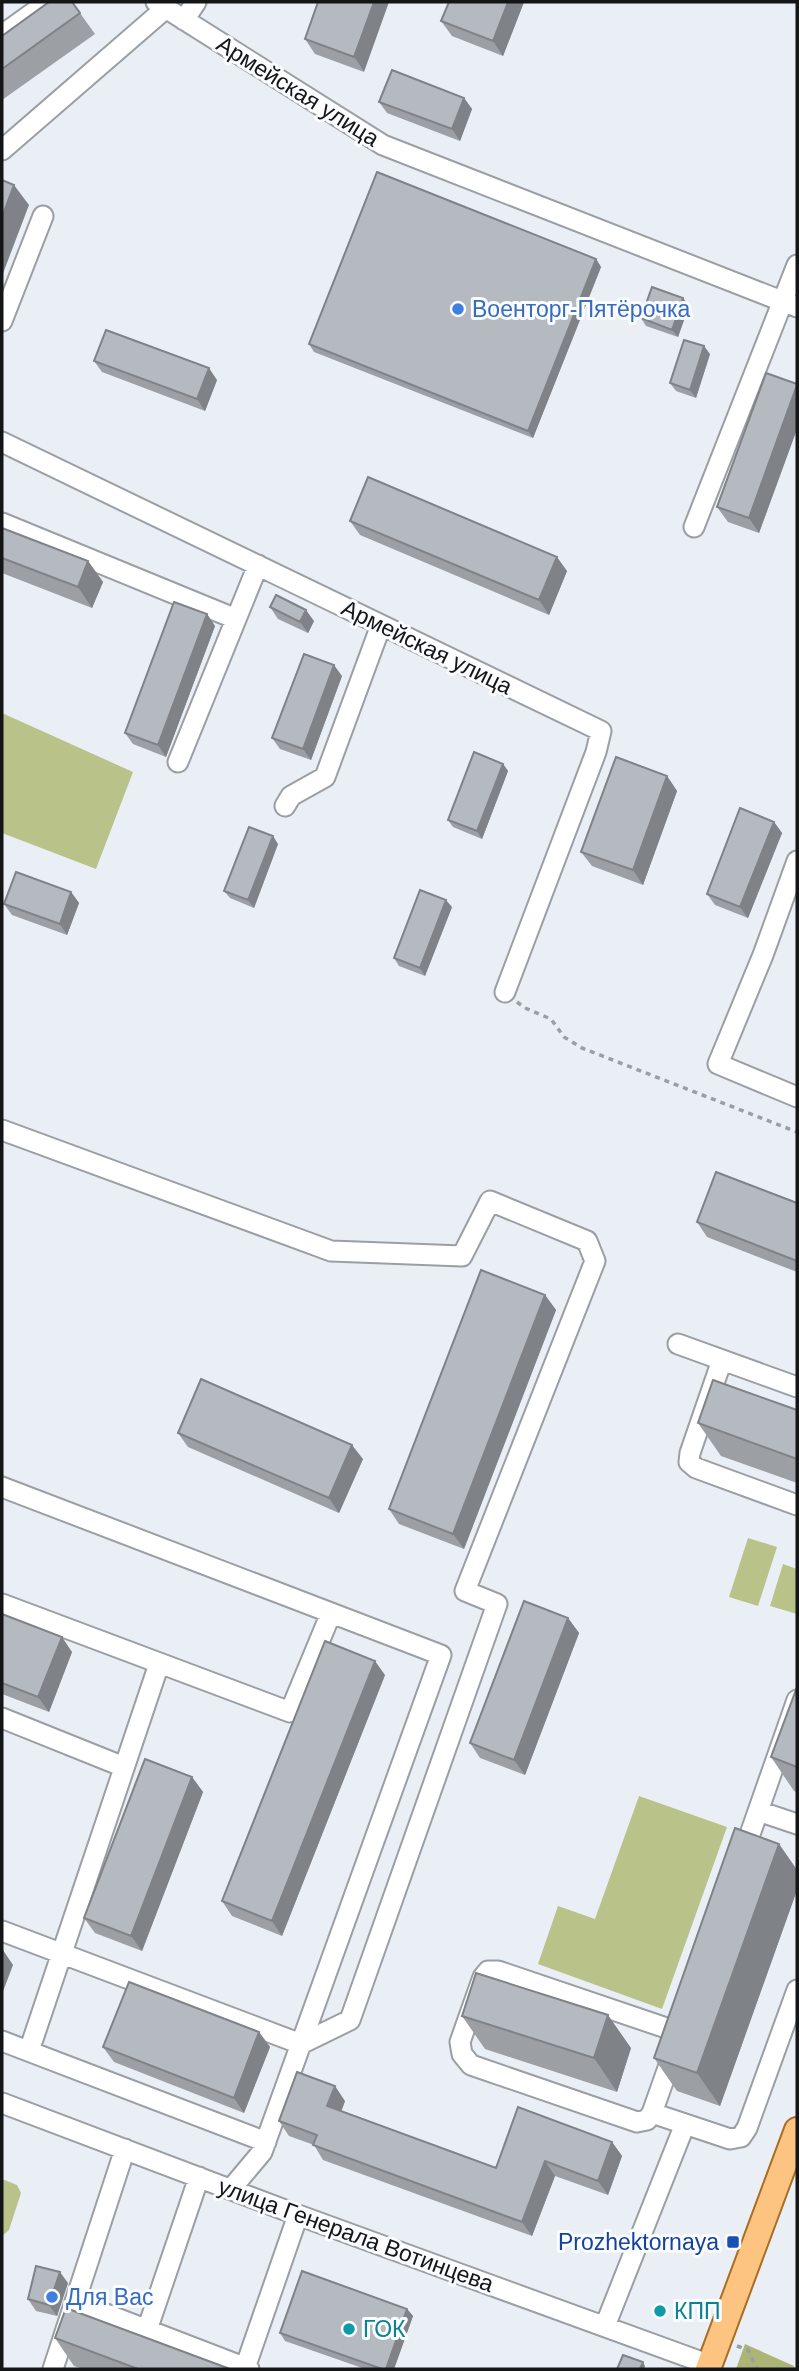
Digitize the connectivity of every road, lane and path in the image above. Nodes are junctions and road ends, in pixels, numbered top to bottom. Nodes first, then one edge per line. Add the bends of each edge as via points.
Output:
1 (196, 2) edge
2 (37, 4) edge
3 (161, 5) edge
4 (184, 20) junction
5 (2, 34) edge
6 (2, 150) edge
7 (43, 216) dead end
8 (797, 265) edge
9 (790, 304) edge
10 (2, 321) edge
11 (2, 442) edge
12 (2, 523) edge
13 (695, 527) dead end
14 (258, 565) junction
15 (236, 619) junction
16 (381, 625) junction
17 (178, 762) dead end
18 (285, 806) dead end
19 (797, 861) edge
20 (505, 992) joint
21 (797, 1097) edge
22 (2, 1130) edge
23 (797, 1132) edge
24 (678, 1344) dead end
25 (722, 1360) junction
26 (797, 1387) edge
27 (2, 1487) edge
28 (797, 1505) edge
29 (2, 1604) edge
30 (331, 1613) junction
31 (159, 1664) junction
32 (797, 1700) edge
33 (2, 1718) edge
34 (124, 1767) junction
35 (758, 1811) junction
36 (797, 1824) edge
37 (735, 1876) edge
38 (2, 1931) edge
39 (60, 1953) junction
40 (797, 1990) edge
41 (2, 2041) edge
42 (301, 2044) junction
43 (29, 2051) junction
44 (2, 2103) edge
45 (652, 2113) junction
46 (685, 2124) junction
47 (797, 2130) edge
48 (266, 2142) junction
49 (125, 2150) junction
50 (199, 2177) junction
51 (232, 2189) junction
52 (298, 2215) junction
53 (75, 2302) junction
54 (605, 2326) junction
55 (147, 2330) junction
56 (732, 2344) dead end
57 (709, 2367) edge
58 (247, 2368) edge
59 (53, 2369) edge
60 (757, 2369) edge

1 - 4 street
2 - 5 street
3 - 4 street, Армейская улица
3 - 6 street
4 - 9 street, Армейская улица via 383,145
7 - 10 street
8 - 9 street
9 - 13 street
11 - 14 street, Армейская улица
12 - 15 street
14 - 15 street
14 - 16 street, Армейская улица
15 - 17 street
16 - 18 street via 325,777 291,796
16 - 20 street, Армейская улица via 601,731
19 - 21 street via 718,1064
20 - 23 path via 525,1008 551,1019 564,1037 582,1048
22 - 42 street via 331,1251 462,1256 490,1201 587,1241 595,1261 465,1591 497,1604 351,2020
24 - 25 street
25 - 26 street
25 - 28 street via 689,1462
27 - 30 street
29 - 31 street
30 - 31 street via 290,1712
30 - 42 street via 441,1655
31 - 34 street
32 - 35 street
33 - 34 street
34 - 39 street
35 - 36 street
35 - 37 street
38 - 39 street
39 - 42 street
39 - 43 street
40 - 46 street via 741,2137 730,2139
41 - 43 street
42 - 48 street
43 - 48 street
44 - 49 street, улица Генерала Вотинцева
45 - 45 street via 683,2026 488,1971 460,2042 471,2065 637,2122
45 - 46 street
46 - 54 street
47 - 57 main road
48 - 51 street
49 - 50 street, улица Генерала Вотинцева
49 - 53 street
50 - 51 street, улица Генерала Вотинцева
50 - 55 street
51 - 52 street, улица Генерала Вотинцева
52 - 54 street, улица Генерала Вотинцева
52 - 58 street
53 - 55 street
53 - 59 street
54 - 57 street, улица Генерала Вотинцева
55 - 58 street
56 - 60 path via 748,2350

